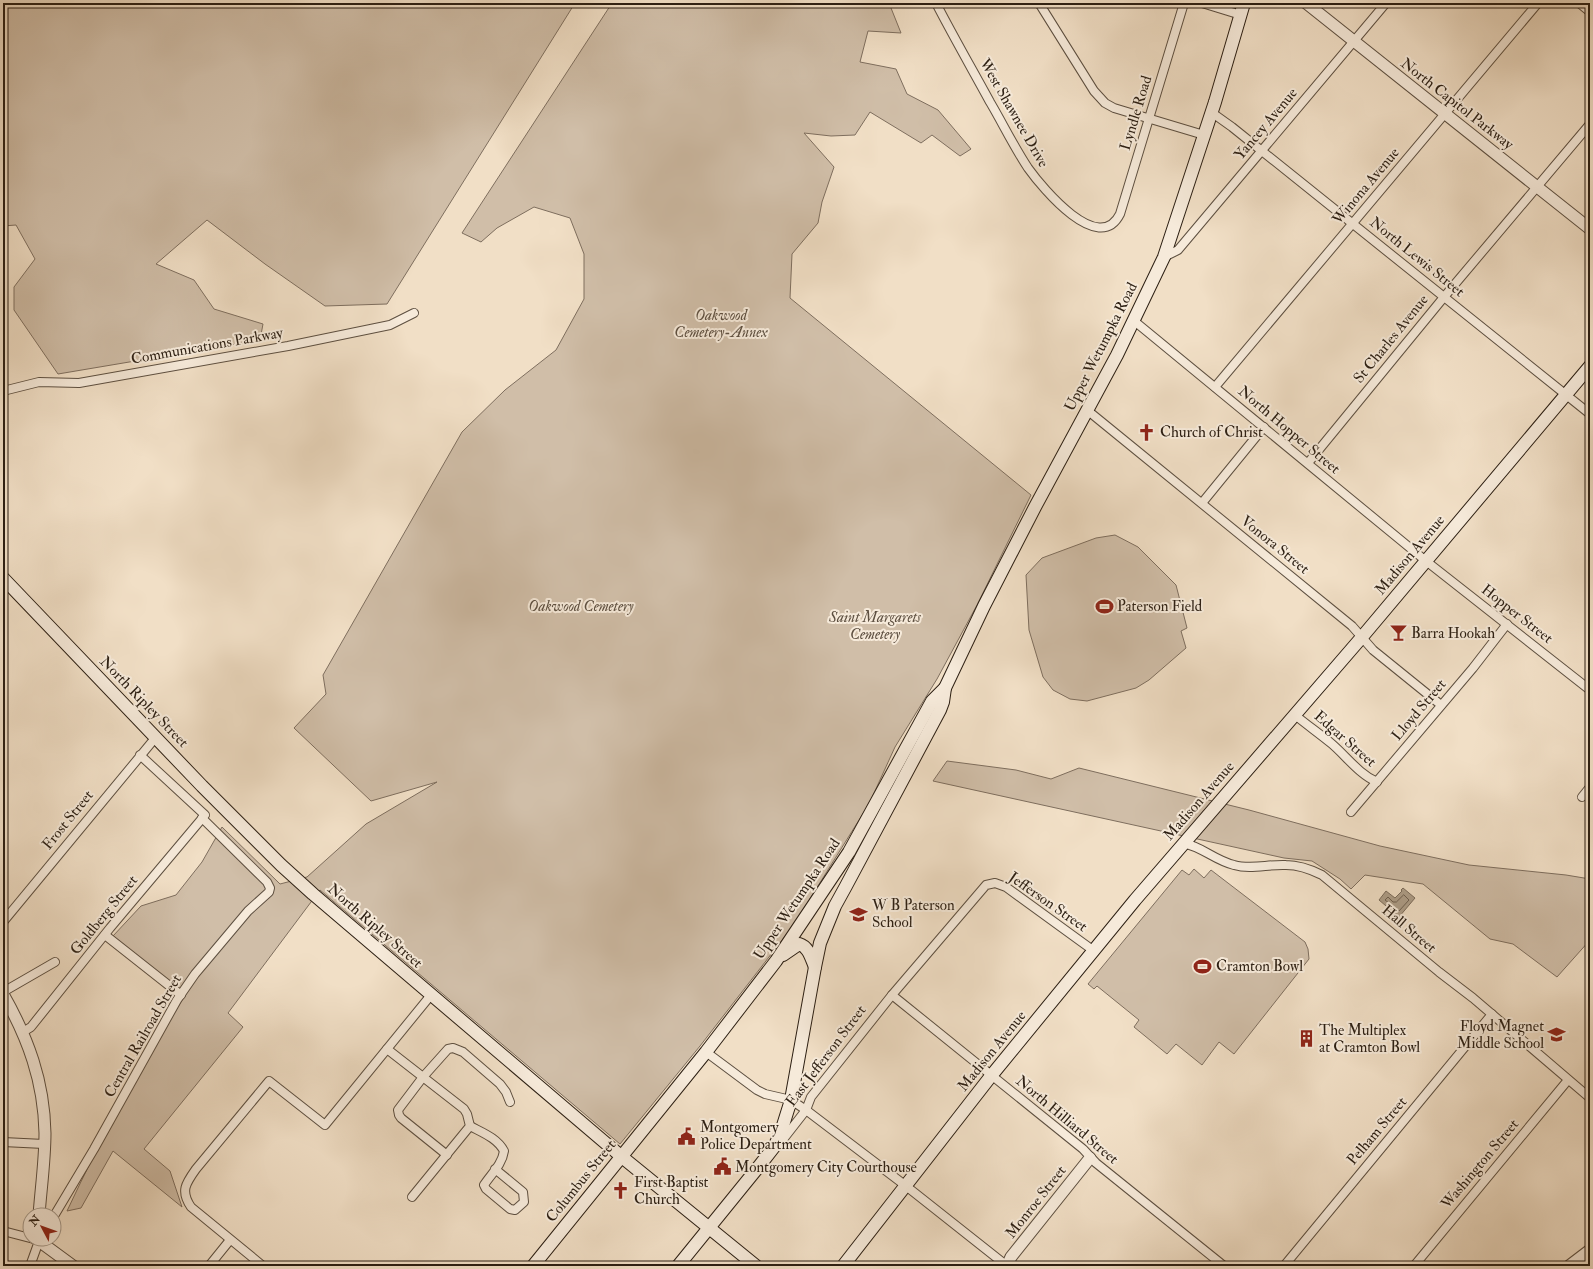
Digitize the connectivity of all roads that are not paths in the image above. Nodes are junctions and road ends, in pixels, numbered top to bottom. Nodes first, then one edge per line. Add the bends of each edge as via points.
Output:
1 (936, 3) edge
2 (1039, 3) edge
3 (1184, 3) edge
4 (1202, 3) edge
5 (1244, 3) edge
6 (1306, 3) edge
7 (1386, 3) edge
8 (1538, 3) edge
9 (1579, 3) edge
10 (1590, 12) edge
11 (1240, 16) junction
12 (1354, 41) junction
13 (1211, 112) junction
14 (1445, 114) junction
15 (1149, 119) junction
16 (1590, 124) edge
17 (1204, 135) junction
18 (1262, 151) junction
19 (1537, 187) junction
20 (1352, 223) junction
21 (1109, 227) joint
22 (1590, 229) edge
23 (1164, 257) junction
24 (1444, 297) junction
25 (414, 314) dead end
26 (1134, 320) junction
27 (1590, 366) edge
28 (1215, 387) junction
29 (3, 392) edge
30 (1566, 395) junction
31 (1087, 410) junction
32 (1590, 414) edge
33 (1264, 427) junction
34 (1308, 463) junction
35 (1202, 503) junction
36 (1426, 561) junction
37 (3, 578) edge
38 (1507, 624) junction
39 (1362, 637) junction
40 (945, 688) junction
41 (1590, 690) edge
42 (1442, 705) junction
43 (1295, 715) junction
44 (156, 737) junction
45 (140, 755) junction
46 (1377, 782) junction
47 (1590, 787) edge
48 (1582, 797) dead end
49 (1351, 812) dead end
50 (204, 816) junction
51 (871, 826) junction
52 (1183, 844) junction
53 (3, 922) edge
54 (105, 935) junction
55 (1094, 951) junction
56 (776, 961) junction
57 (55, 962) dead end
58 (815, 967) junction
59 (3, 993) edge
60 (180, 995) junction
61 (431, 995) junction
62 (892, 996) junction
63 (1492, 1014) junction
64 (23, 1032) junction
65 (387, 1049) junction
66 (706, 1052) junction
67 (991, 1076) junction
68 (423, 1077) junction
69 (1568, 1080) junction
70 (1590, 1098) edge
71 (791, 1100) junction
72 (510, 1102) dead end
73 (806, 1110) junction
74 (655, 1116) joint
75 (470, 1126) junction
76 (3, 1142) edge
77 (44, 1144) junction
78 (447, 1155) junction
79 (622, 1157) junction
80 (1090, 1158) junction
81 (760, 1165) junction
82 (495, 1170) junction
83 (906, 1186) junction
84 (412, 1197) dead end
85 (40, 1207) edge
86 (59, 1207) edge
87 (708, 1228) junction
88 (3, 1232) edge
89 (22, 1236) edge
90 (230, 1240) junction
91 (34, 1247) edge
92 (46, 1247) edge
93 (1590, 1250) edge
94 (30, 1266) edge
95 (73, 1266) edge
96 (209, 1266) edge
97 (263, 1266) edge
98 (533, 1266) edge
99 (678, 1266) edge
100 (756, 1266) edge
101 (843, 1266) edge
102 (1007, 1266) edge
103 (1224, 1266) edge
104 (1284, 1266) edge
105 (1414, 1266) edge
106 (1569, 1266) edge

1 - 21 street, West Shawnee Drive via 1038,182 1083,222 1094,228
2 - 15 street via 1098,97 1114,108
3 - 15 street, Lyndle Road
4 - 11 street
5 - 11 main road, Upper Wetumpka Road
6 - 12 street, North Capitol Parkway
7 - 12 street, Yancey Avenue
8 - 14 street, Winona Avenue
9 - 10 street
11 - 13 main road, Upper Wetumpka Road
12 - 14 street, North Capitol Parkway
12 - 18 street, Yancey Avenue
13 - 17 main road, Upper Wetumpka Road
13 - 18 street, North Lewis Street
14 - 19 street, North Capitol Parkway
14 - 20 street, Winona Avenue
15 - 17 street
15 - 21 street, Lyndle Road via 1122,209 1118,219
16 - 19 street, St Charles Avenue
17 - 23 main road, Upper Wetumpka Road
18 - 20 street, North Lewis Street
18 - 23 street, Yancey Avenue via 1178,250
19 - 22 street, North Capitol Parkway
19 - 24 street, St Charles Avenue
20 - 24 street, North Lewis Street
20 - 28 street, Winona Avenue
23 - 26 main road, Upper Wetumpka Road
24 - 30 street, North Lewis Street
24 - 34 street, St Charles Avenue
25 - 29 street, Communications Parkway via 390,325 288,346 79,383 39,382
26 - 28 street, North Hopper Street
26 - 31 main road, Upper Wetumpka Road
27 - 30 main road, Madison Avenue
28 - 33 street, North Hopper Street
30 - 32 street, North Lewis Street
30 - 36 main road, Madison Avenue
31 - 35 street, Vonora Street
31 - 40 main road, Upper Wetumpka Road via 991,592
33 - 34 street, North Hopper Street
33 - 35 street
34 - 36 street, North Hopper Street
35 - 39 street, Vonora Street via 1352,626
36 - 38 street, Hopper Street
36 - 39 main road, Madison Avenue
37 - 44 main road, North Ripley Street
38 - 41 street, Hopper Street
38 - 42 street, Lloyd Street
39 - 42 street, Vonora Street via 1373,650
39 - 43 main road, Madison Avenue
40 - 51 main road, Upper Wetumpka Road via 932,701 888,781
40 - 51 main road, Upper Wetumpka Road via 943,702 902,784
42 - 46 street, Lloyd Street
43 - 46 street, Edgar Street via 1365,776
43 - 52 main road, Madison Avenue
44 - 45 street, Frost Street
44 - 61 main road, North Ripley Street via 281,865
45 - 50 street
45 - 53 street, Frost Street
46 - 49 street, Lloyd Street
47 - 48 street
50 - 54 street, Goldberg Street
50 - 60 street, Central Railroad Street via 268,882 270,888 195,974
51 - 56 main road, Upper Wetumpka Road via 849,852
51 - 58 main road, Upper Wetumpka Road via 820,943
52 - 55 main road, Madison Avenue
52 - 63 street, Hall Street via 1197,847 1234,865 1292,865 1322,875
54 - 60 street
54 - 64 street, Goldberg Street via 31,1027
55 - 62 street, Jefferson Street via 1006,887 990,883 980,890
55 - 67 main road, Madison Avenue
56 - 58 main road via 799,944 807,950
56 - 66 main road, Upper Wetumpka Road
57 - 59 street
58 - 71 main road, Upper Wetumpka Road
59 - 64 street
60 - 86 street, Central Railroad Street
61 - 65 street
61 - 79 main road, North Ripley Street
62 - 67 street, North Hilliard Street
62 - 73 street, East Jefferson Street via 811,1097
63 - 69 street, Hall Street
63 - 104 street, Pelham Street
64 - 77 street via 37,1075 43,1111
65 - 68 street
65 - 90 street via 325,1125 269,1081 196,1169 187,1182 186,1200
66 - 71 street via 757,1090
66 - 74 main road, Upper Wetumpka Road
67 - 80 street, North Hilliard Street via 1083,1149
67 - 83 main road, Madison Avenue
68 - 72 street via 448,1049 458,1049 500,1084
68 - 75 street via 464,1109
68 - 78 street via 398,1110 398,1115
69 - 70 street, Hall Street
69 - 105 street, Washington Street
71 - 73 street
71 - 81 main road, Upper Wetumpka Road via 780,1135
73 - 81 street, East Jefferson Street
73 - 83 street
74 - 79 main road, Columbus Street
75 - 78 street
75 - 82 street via 488,1134 502,1147 503,1156
76 - 77 street
77 - 85 street
78 - 84 street
79 - 87 main road, North Ripley Street
79 - 98 main road, Columbus Street
80 - 102 street, Monroe Street via 1011,1257
80 - 103 street, North Hilliard Street
81 - 87 main road, East Jefferson Street
82 - 82 street via 484,1185 510,1209 515,1210 524,1202 523,1192
83 - 101 main road, Madison Avenue
83 - 102 street
87 - 99 main road, East Jefferson Street
87 - 100 main road, North Ripley Street
88 - 89 street
90 - 96 street
90 - 97 street
91 - 94 street
92 - 95 street
93 - 106 street

